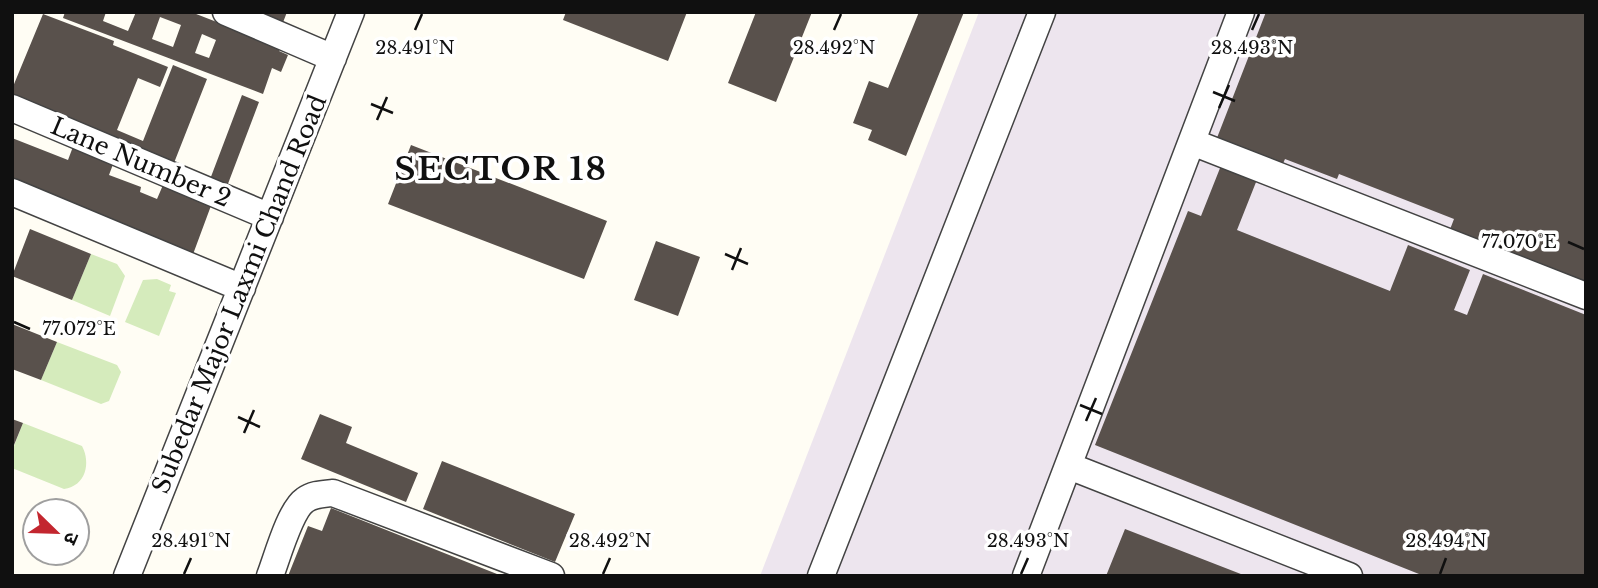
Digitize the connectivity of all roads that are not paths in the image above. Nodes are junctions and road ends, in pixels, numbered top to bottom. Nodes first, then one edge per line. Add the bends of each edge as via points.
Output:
1 (226, 12) edge
2 (351, 12) edge
3 (1042, 12) edge
4 (1241, 12) edge
5 (333, 58) junction
6 (12, 108) edge
7 (1192, 142) junction
8 (12, 192) edge
9 (270, 217) junction
10 (242, 288) junction
11 (1586, 296) edge
12 (1069, 466) junction
13 (127, 576) edge
14 (270, 576) edge
15 (551, 576) edge
16 (821, 576) edge
17 (1026, 576) edge
18 (1349, 576) edge

1 - 5 street
2 - 5 street, Subedar Major Laxmi Chand Road
3 - 16 street
4 - 7 street
5 - 9 street, Subedar Major Laxmi Chand Road
6 - 9 street, Lane Number 2
7 - 11 street
7 - 12 street
8 - 10 street
9 - 10 street, Subedar Major Laxmi Chand Road
10 - 13 street, Subedar Major Laxmi Chand Road
12 - 17 street
12 - 18 street
14 - 15 street via 294,513 305,500 332,493

